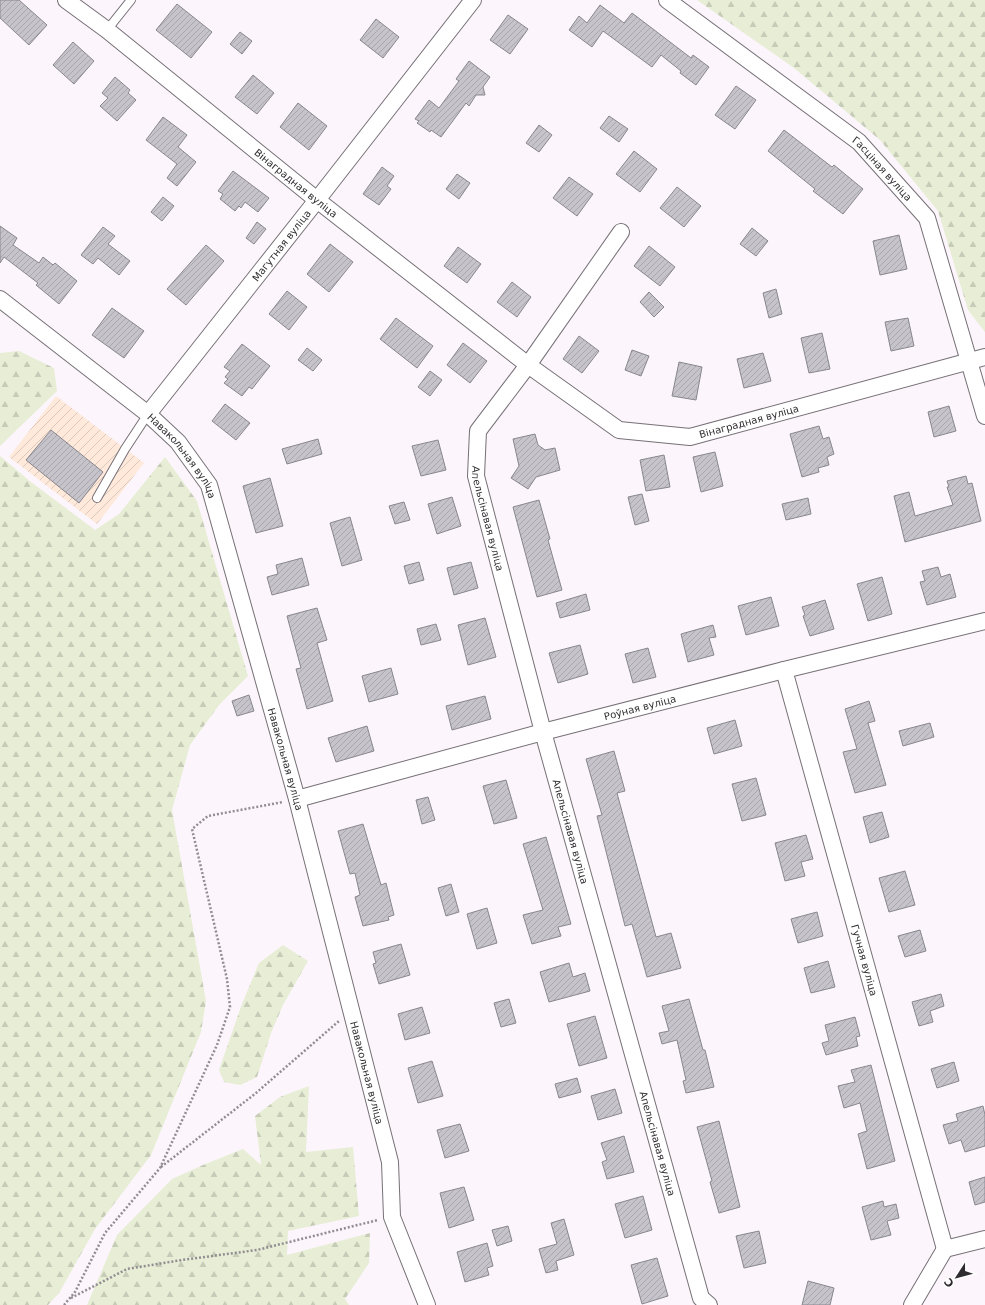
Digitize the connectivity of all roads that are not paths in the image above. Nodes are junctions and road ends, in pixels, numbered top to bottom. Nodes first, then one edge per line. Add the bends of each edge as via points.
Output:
1 (66, 0) edge
2 (131, 0) edge
3 (473, 0) edge
4 (667, 0) edge
5 (106, 30) junction
6 (317, 200) junction
7 (621, 232) dead end
8 (0, 298) edge
9 (985, 357) edge
10 (969, 362) junction
11 (528, 365) junction
12 (148, 414) junction
13 (985, 416) edge
14 (98, 498) dead end
15 (985, 621) edge
16 (784, 670) junction
17 (542, 732) junction
18 (297, 799) junction
19 (985, 1238) edge
20 (945, 1249) junction
21 (427, 1305) edge
22 (709, 1305) edge
23 (912, 1305) edge

1 - 5 street, Вінаградная вуліца
2 - 5 lane
3 - 6 street, Магутная вуліца
4 - 10 street, Гасціная вуліца via 859,142 927,218
5 - 6 street, Вінаградная вуліца
6 - 11 street, Вінаградная вуліца
6 - 12 street, Магутная вуліца
7 - 11 street
8 - 12 street, Навакольная вуліца
9 - 10 street, Вінаградная вуліца
10 - 11 street, Вінаградная вуліца via 690,437 620,430
10 - 13 street, Гасціная вуліца
11 - 17 street, Апельсінавая вуліца via 478,431 476,476
12 - 14 lane
12 - 18 street, Навакольная вуліца via 178,442 209,485
15 - 16 street, Роўная вуліца
16 - 17 street, Роўная вуліца
16 - 20 street, Гучная вуліца
17 - 18 street, Роўная вуліца
17 - 22 street, Апельсінавая вуліца via 701,1298
18 - 21 street, Навакольная вуліца via 390,1162 392,1217
19 - 20 street
20 - 23 street

